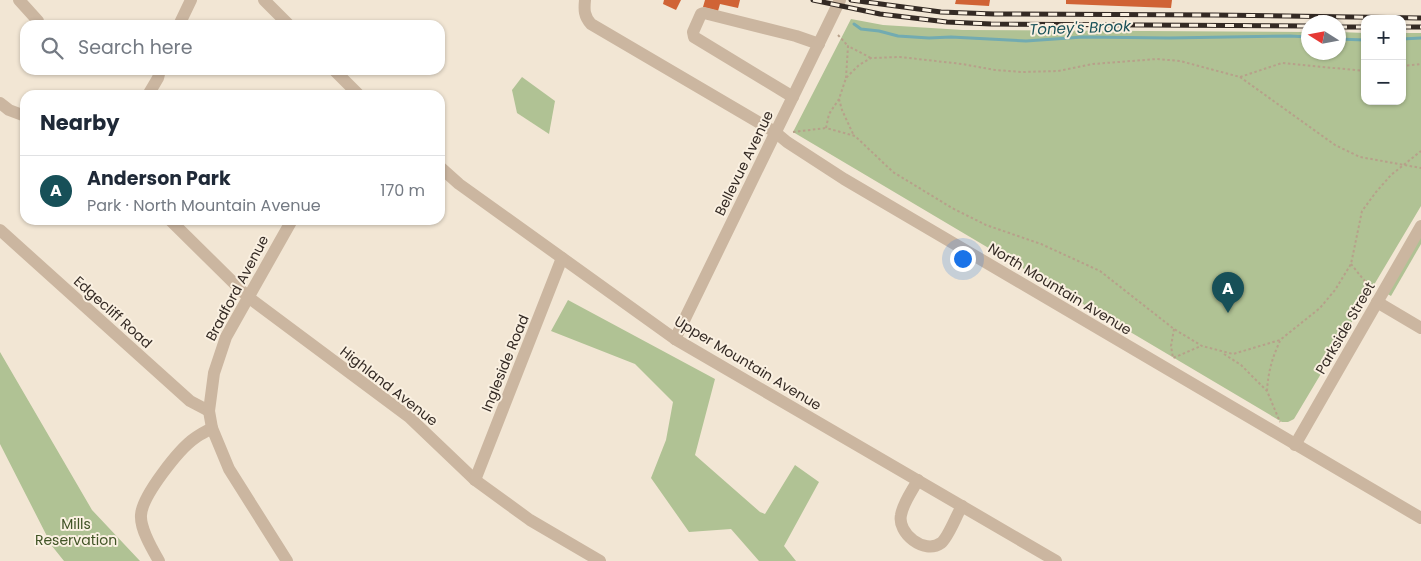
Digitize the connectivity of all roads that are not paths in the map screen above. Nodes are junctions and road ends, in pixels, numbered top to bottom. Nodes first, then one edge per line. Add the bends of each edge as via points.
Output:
1 (19, 0) edge
2 (191, 0) edge
3 (264, 0) edge
4 (586, 0) edge
5 (840, 0) edge
6 (38, 20) dead end
7 (181, 20) edge
8 (284, 20) edge
9 (819, 44) junction
10 (159, 75) edge
11 (339, 75) edge
12 (151, 90) edge
13 (354, 90) edge
14 (793, 97) junction
15 (0, 103) edge
16 (20, 114) edge
17 (775, 132) junction
18 (445, 172) edge
19 (175, 225) edge
20 (289, 225) edge
21 (1421, 226) edge
22 (0, 230) edge
23 (562, 258) junction
24 (248, 297) junction
25 (1377, 302) junction
26 (1421, 328) edge
27 (675, 339) junction
28 (209, 411) junction
29 (212, 428) junction
30 (1295, 445) junction
31 (475, 480) junction
32 (918, 480) junction
33 (962, 506) junction
34 (1421, 518) edge
35 (159, 561) edge
36 (288, 561) edge
37 (600, 561) edge
38 (1056, 561) edge

1 - 6 street
2 - 7 street
3 - 8 street
4 - 17 street, North Mountain Avenue via 584,10 591,24
5 - 9 street, Bellevue Avenue
9 - 14 street, Bellevue Avenue
9 - 14 street via 700,14 694,37
10 - 12 street
11 - 13 street
14 - 17 street, Bellevue Avenue
15 - 16 street
17 - 27 street, Bellevue Avenue
17 - 30 street, North Mountain Avenue via 844,179
18 - 23 street, Upper Mountain Avenue
19 - 24 street, Highland Avenue
20 - 24 street, Bradford Avenue
21 - 25 street, Parkside Street
22 - 28 street, Edgecliff Road via 190,401
23 - 27 street, Upper Mountain Avenue
23 - 31 street, Ingleside Road
24 - 28 street, Bradford Avenue via 218,357
24 - 31 street, Highland Avenue via 410,417
25 - 26 street
25 - 30 street, Parkside Street
27 - 32 street, Upper Mountain Avenue
28 - 29 street, Bradford Avenue
29 - 35 street via 194,438 163,473 145,502 141,516 147,540
29 - 36 street, Bradford Avenue via 228,469
30 - 34 street, North Mountain Avenue
31 - 37 street, Highland Avenue via 530,520
32 - 33 street, Upper Mountain Avenue
32 - 33 street via 900,517 906,533 920,545 936,546 942,542
33 - 38 street, Upper Mountain Avenue

